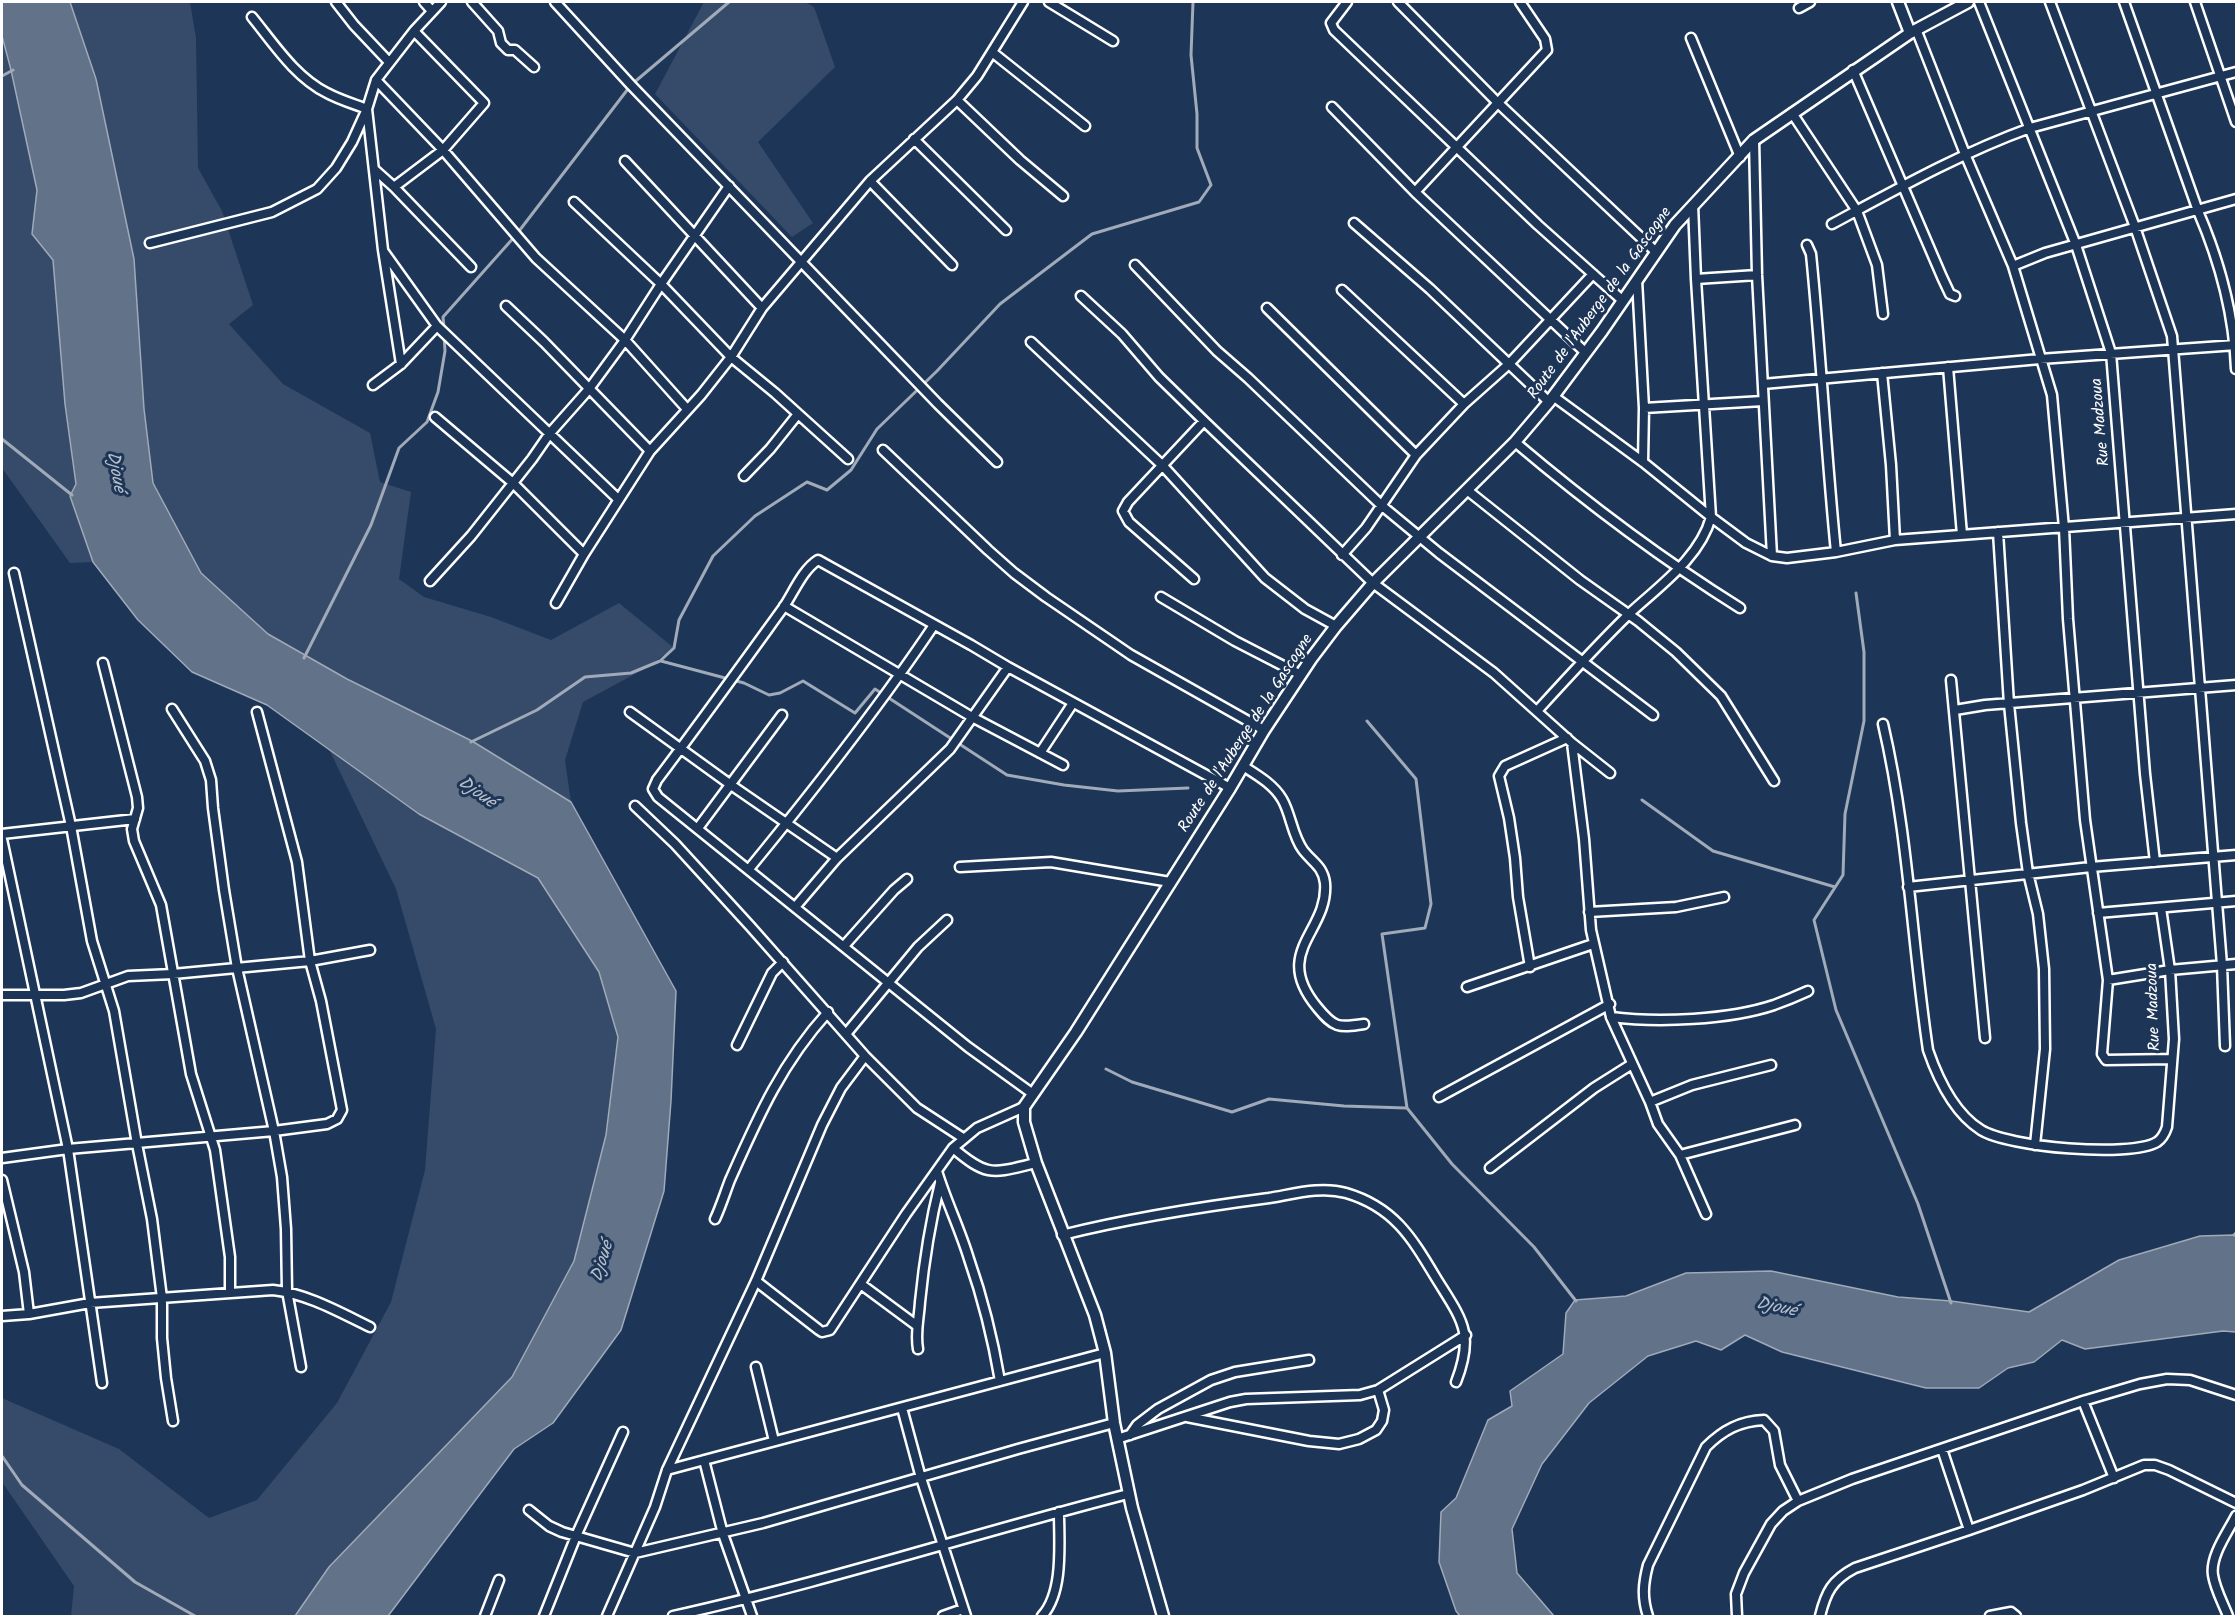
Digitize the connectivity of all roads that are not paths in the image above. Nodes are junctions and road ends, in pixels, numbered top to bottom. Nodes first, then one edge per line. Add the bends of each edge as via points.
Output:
1 (336, 2) edge
2 (424, 2) edge
3 (441, 2) edge
4 (472, 2) edge
5 (555, 2) edge
6 (1023, 2) edge
7 (1049, 2) edge
8 (1347, 2) edge
9 (1398, 2) edge
10 (1520, 2) edge
11 (1810, 2) edge
12 (1898, 2) edge
13 (1968, 2) edge
14 (1978, 2) edge
15 (2050, 2) edge
16 (2124, 2) edge
17 (2195, 2) edge
18 (1799, 8) dead end
19 (432, 11) junction
20 (252, 17) dead end
21 (414, 31) junction
22 (1913, 31) junction
23 (1691, 38) dead end
24 (1113, 41) dead end
25 (992, 52) junction
26 (389, 62) junction
27 (534, 67) dead end
28 (1853, 70) junction
29 (2236, 72) edge
30 (2222, 75) junction
31 (376, 80) junction
32 (2157, 94) junction
33 (957, 100) junction
34 (1498, 103) junction
35 (1332, 107) dead end
36 (367, 109) junction
37 (2092, 111) junction
38 (1792, 113) junction
39 (2236, 122) edge
40 (1085, 126) dead end
41 (2030, 128) junction
42 (914, 139) junction
43 (1754, 140) junction
44 (1455, 147) junction
45 (443, 150) junction
46 (1965, 154) junction
47 (1740, 157) junction
48 (625, 161) dead end
49 (375, 170) junction
50 (870, 181) junction
51 (729, 186) junction
52 (394, 187) junction
53 (1904, 187) junction
54 (1414, 192) junction
55 (1063, 196) dead end
56 (2236, 199) edge
57 (574, 202) dead end
58 (1693, 206) junction
59 (1857, 211) junction
60 (2198, 211) junction
61 (1354, 223) dead end
62 (1832, 224) dead end
63 (2135, 227) junction
64 (1006, 230) dead end
65 (695, 236) junction
66 (150, 243) dead end
67 (1808, 245) dead end
68 (2076, 245) junction
69 (383, 250) junction
70 (1655, 251) junction
71 (802, 260) junction
72 (952, 265) dead end
73 (1135, 265) dead end
74 (2013, 266) junction
75 (471, 267) dead end
76 (1593, 274) junction
77 (1758, 275) junction
78 (1637, 279) junction
79 (1696, 279) junction
80 (661, 284) junction
81 (1342, 290) dead end
82 (1081, 296) dead end
83 (1955, 296) dead end
84 (1622, 300) junction
85 (506, 306) dead end
86 (762, 308) junction
87 (1268, 308) dead end
88 (1882, 315) dead end
89 (1552, 319) junction
90 (437, 326) junction
91 (626, 340) junction
92 (1031, 342) dead end
93 (2236, 345) edge
94 (2174, 350) junction
95 (1586, 353) junction
96 (2111, 353) junction
97 (731, 357) junction
98 (2040, 359) junction
99 (401, 364) junction
100 (1509, 364) junction
101 (1948, 367) junction
102 (2236, 369) edge
103 (1882, 373) junction
104 (1822, 378) junction
105 (1763, 384) junction
106 (373, 385) dead end
107 (589, 389) junction
108 (1551, 399) junction
109 (1763, 401) junction
110 (1464, 404) junction
111 (1703, 404) junction
112 (1644, 408) junction
113 (687, 409) junction
114 (798, 414) junction
115 (435, 417) dead end
116 (1204, 421) junction
117 (550, 433) junction
118 (1515, 442) junction
119 (883, 450) dead end
120 (650, 451) junction
121 (1416, 455) junction
122 (848, 459) dead end
123 (997, 462) dead end
124 (1643, 462) junction
125 (1163, 466) junction
126 (744, 476) dead end
127 (513, 483) junction
128 (1467, 490) junction
129 (618, 499) junction
130 (1381, 505) junction
131 (2236, 514) edge
132 (2186, 517) junction
133 (1711, 518) junction
134 (2125, 522) junction
135 (2064, 528) junction
136 (1998, 532) junction
137 (1962, 535) junction
138 (1419, 537) junction
139 (1895, 540) junction
140 (1836, 552) junction
141 (584, 554) junction
142 (1342, 555) junction
143 (1772, 556) junction
144 (1677, 569) junction
145 (14, 573) dead end
146 (1194, 579) dead end
147 (430, 580) dead end
148 (1373, 583) junction
149 (1161, 597) dead end
150 (556, 603) dead end
151 (784, 606) junction
152 (1740, 608) dead end
153 (1628, 615) junction
154 (934, 625) junction
155 (1336, 626) junction
156 (1583, 662) junction
157 (103, 663) dead end
158 (1008, 667) junction
159 (900, 675) junction
160 (1301, 675) junction
161 (1951, 680) dead end
162 (2236, 685) edge
163 (2200, 687) junction
164 (2138, 692) junction
165 (2074, 699) junction
166 (1073, 703) junction
167 (2009, 704) junction
168 (172, 709) dead end
169 (1955, 710) junction
170 (1537, 711) junction
171 (257, 712) dead end
172 (630, 712) dead end
173 (782, 715) dead end
174 (1653, 715) dead end
175 (972, 717) junction
176 (1883, 724) dead end
177 (1264, 730) junction
178 (1570, 740) junction
179 (680, 749) junction
180 (1040, 753) junction
181 (1063, 765) dead end
182 (1243, 766) junction
183 (1611, 773) dead end
184 (1774, 781) dead end
185 (731, 785) junction
186 (1230, 788) junction
187 (635, 806) dead end
188 (135, 819) junction
189 (787, 823) junction
190 (71, 826) junction
191 (698, 828) junction
192 (2, 836) edge
193 (2236, 855) edge
194 (2212, 857) junction
195 (837, 858) junction
196 (2155, 862) junction
197 (960, 867) dead end
198 (2091, 867) junction
199 (749, 869) junction
200 (2028, 873) junction
201 (908, 879) dead end
202 (1970, 879) junction
203 (1170, 882) junction
204 (1908, 887) junction
205 (1724, 897) dead end
206 (2236, 901) edge
207 (2217, 902) junction
208 (796, 906) junction
209 (2161, 908) junction
210 (1589, 912) junction
211 (2098, 913) junction
212 (947, 920) dead end
213 (1593, 944) junction
214 (844, 946) junction
215 (370, 950) dead end
216 (310, 961) junction
217 (783, 962) junction
218 (2236, 964) edge
219 (2222, 965) junction
220 (1530, 967) junction
221 (237, 968) junction
222 (2170, 970) junction
223 (173, 974) junction
224 (2108, 980) junction
225 (890, 982) junction
226 (104, 984) junction
227 (1467, 987) dead end
228 (1808, 991) dead end
229 (2, 995) edge
230 (36, 997) junction
231 (1610, 1004) junction
232 (828, 1012) junction
233 (1611, 1017) junction
234 (1364, 1024) dead end
235 (846, 1034) junction
236 (1985, 1038) dead end
237 (737, 1045) dead end
238 (2225, 1046) dead end
239 (865, 1056) junction
240 (2172, 1059) junction
241 (1632, 1064) junction
242 (1771, 1065) dead end
243 (1033, 1094) junction
244 (1439, 1097) dead end
245 (1650, 1102) junction
246 (1024, 1107) junction
247 (1795, 1125) dead end
248 (274, 1131) junction
249 (212, 1136) junction
250 (963, 1138) junction
251 (137, 1144) junction
252 (2035, 1145) junction
253 (953, 1148) junction
254 (68, 1149) junction
255 (1680, 1155) junction
256 (2, 1158) edge
257 (1036, 1163) junction
258 (1490, 1168) dead end
259 (937, 1171) junction
260 (2, 1180) edge
261 (940, 1183) junction
262 (1706, 1214) dead end
263 (715, 1219) dead end
264 (1062, 1235) junction
265 (756, 1281) junction
266 (862, 1285) junction
267 (287, 1291) junction
268 (230, 1293) junction
269 (162, 1298) junction
270 (90, 1303) junction
271 (29, 1314) junction
272 (2, 1316) edge
273 (916, 1325) junction
274 (370, 1327) dead end
275 (1466, 1335) junction
276 (918, 1348) dead end
277 (1105, 1353) junction
278 (1309, 1360) dead end
279 (301, 1367) dead end
280 (756, 1367) dead end
281 (1000, 1381) junction
282 (102, 1383) dead end
283 (1456, 1383) dead end
284 (1378, 1390) junction
285 (2236, 1395) edge
286 (2083, 1401) junction
287 (902, 1408) junction
288 (1187, 1416) junction
289 (172, 1421) dead end
290 (1114, 1424) junction
291 (623, 1432) dead end
292 (1129, 1435) junction
293 (1117, 1439) junction
294 (774, 1441) junction
295 (1942, 1449) junction
296 (704, 1460) junction
297 (667, 1470) junction
298 (921, 1478) junction
299 (2114, 1478) junction
300 (1128, 1494) junction
301 (1798, 1501) junction
302 (2236, 1503) edge
303 (529, 1510) dead end
304 (1059, 1512) junction
305 (2236, 1516) edge
306 (1969, 1530) junction
307 (723, 1534) junction
308 (576, 1536) junction
309 (944, 1546) junction
310 (635, 1553) junction
311 (499, 1580) dead end
312 (747, 1598) junction
313 (964, 1613) edge
314 (485, 1617) edge
315 (544, 1617) edge
316 (607, 1617) edge
317 (673, 1617) edge
318 (752, 1617) edge
319 (943, 1617) edge
320 (1042, 1617) edge
321 (1163, 1617) edge
322 (1648, 1617) edge
323 (1737, 1617) edge
324 (1820, 1617) edge
325 (1990, 1617) edge
326 (2016, 1617) edge
327 (2228, 1617) edge

1 - 26 street
2 - 19 street
3 - 19 street
4 - 27 street via 498,31 501,43
5 - 51 street
6 - 25 street
7 - 24 street
8 - 44 street via 1331,23 1334,30
9 - 34 street
10 - 34 street via 1545,39 1547,50
11 - 18 street
12 - 22 street
13 - 22 street, Route de l'Auberge de la Gascogne
14 - 41 street, Rue Madzoua
15 - 37 street
16 - 32 street
17 - 30 street
19 - 21 street
20 - 36 street via 291,66 308,80 326,93
21 - 26 street
21 - 45 street via 484,103
22 - 28 street, Route de l'Auberge de la Gascogne
22 - 46 street
23 - 47 street
25 - 33 street
25 - 40 street
26 - 31 street
28 - 38 street, Route de l'Auberge de la Gascogne
28 - 53 street
29 - 30 street
30 - 32 street
30 - 39 street
31 - 36 street
31 - 45 street
32 - 37 street
32 - 60 street
33 - 42 street
33 - 55 street
34 - 44 street
34 - 70 street
35 - 54 street
36 - 49 street
36 - 66 street via 336,168 317,189 272,212
37 - 41 street
37 - 63 street
38 - 43 street, Route de l'Auberge de la Gascogne
38 - 59 street
41 - 46 street
41 - 68 street, Rue Madzoua
42 - 50 street
42 - 64 street
43 - 47 street, Route de l'Auberge de la Gascogne
43 - 77 street
44 - 54 street
44 - 76 street
45 - 52 street
45 - 91 street via 536,258
46 - 53 street
46 - 74 street
47 - 58 street, Route de l'Auberge de la Gascogne
48 - 65 street
49 - 52 street
49 - 69 street
50 - 71 street
50 - 72 street
51 - 65 street
51 - 71 street
52 - 75 street
53 - 59 street
53 - 83 street via 1942,277
54 - 89 street
56 - 60 street
57 - 80 street
58 - 70 street, Route de l'Auberge de la Gascogne
58 - 79 street
59 - 62 street
59 - 88 street via 1877,265
60 - 63 street
60 - 93 street via 2224,284
61 - 100 street
63 - 68 street
63 - 94 street via 2169,324
65 - 80 street
65 - 86 street
67 - 104 street
68 - 74 street
68 - 96 street, Rue Madzoua
69 - 90 street
69 - 99 street
70 - 78 street, Route de l'Auberge de la Gascogne
71 - 86 street
71 - 123 street
73 - 130 street via 1217,351
74 - 98 street
76 - 84 street
76 - 89 street
77 - 79 street
77 - 105 street
78 - 84 street, Route de l'Auberge de la Gascogne
78 - 112 street
79 - 111 street
80 - 91 street
80 - 97 street
81 - 110 street
82 - 116 street
84 - 95 street, Route de l'Auberge de la Gascogne
85 - 107 street
86 - 97 street
87 - 121 street
89 - 95 street
89 - 100 street
90 - 99 street
90 - 117 street
91 - 107 street
91 - 113 street
92 - 125 street
93 - 94 street
93 - 102 street
94 - 96 street
94 - 132 street
95 - 108 street, Route de l'Auberge de la Gascogne
96 - 98 street
96 - 134 street, Rue Madzoua
97 - 113 street
97 - 114 street
98 - 101 street
98 - 135 street via 2052,394
99 - 106 street
100 - 108 street
100 - 110 street
101 - 103 street
101 - 137 street
103 - 104 street
103 - 139 street
104 - 105 street
104 - 140 street
105 - 109 street
107 - 117 street
107 - 120 street
108 - 118 street, Route de l'Auberge de la Gascogne
108 - 124 street
109 - 111 street
109 - 143 street
110 - 121 street
111 - 112 street
111 - 133 street
112 - 124 street
113 - 120 street
114 - 122 street
114 - 126 street
115 - 127 street
116 - 125 street
116 - 142 street
117 - 127 street
117 - 129 street
118 - 128 street, Route de l'Auberge de la Gascogne
118 - 144 street
119 - 177 street via 988,550 1046,597 1131,655
120 - 129 street
121 - 130 street
124 - 133 street
125 - 146 street via 1123,511 1129,522
125 - 155 street via 1265,578 1305,609
127 - 141 street
127 - 147 street
128 - 138 street, Route de l'Auberge de la Gascogne
128 - 153 street
129 - 141 street
130 - 138 street
130 - 142 street
131 - 132 street
132 - 134 street
132 - 163 street
133 - 143 street
133 - 144 street via 1707,531
134 - 135 street
134 - 164 street, Rue Madzoua
135 - 136 street
135 - 165 street
136 - 137 street
136 - 167 street
137 - 139 street
138 - 148 street, Route de l'Auberge de la Gascogne
138 - 156 street
139 - 140 street
140 - 143 street
141 - 150 street
142 - 148 street
144 - 152 street
144 - 153 street
145 - 190 street
148 - 155 street, Route de l'Auberge de la Gascogne
148 - 170 street via 1494,673
149 - 160 street
151 - 154 street via 818,560
151 - 159 street
151 - 179 street
153 - 156 street
153 - 184 street via 1676,652 1721,696
154 - 158 street
154 - 159 street
155 - 160 street, Route de l'Auberge de la Gascogne
156 - 170 street
156 - 174 street
157 - 188 street via 137,797
158 - 166 street
158 - 175 street
159 - 175 street
159 - 189 street
160 - 177 street, Route de l'Auberge de la Gascogne
161 - 169 street
162 - 163 street
163 - 164 street
163 - 194 street
164 - 165 street
164 - 196 street, Rue Madzoua
165 - 167 street
165 - 198 street
166 - 180 street
166 - 186 street
167 - 169 street
167 - 200 street
168 - 221 street via 205,761 211,780
169 - 202 street
170 - 178 street
171 - 216 street via 297,862
172 - 179 street
173 - 185 street
175 - 180 street
175 - 195 street via 950,749
176 - 204 street via 1895,777
177 - 182 street, Route de l'Auberge de la Gascogne
178 - 183 street
178 - 210 street via 1584,839
178 - 220 street via 1504,766 1499,776 1511,828
179 - 185 street
179 - 191 street via 653,789
180 - 181 street
182 - 186 street, Route de l'Auberge de la Gascogne
182 - 234 street via 1282,799 1299,842 1321,868 1325,881 1322,904 1300,959 1304,991 1333,1025
185 - 189 street
185 - 191 street
186 - 203 street, Route de l'Auberge de la Gascogne
187 - 217 street
188 - 190 street
188 - 223 street via 134,841 161,905
189 - 195 street
189 - 199 street
190 - 192 street
190 - 226 street
191 - 199 street
192 - 230 street
193 - 194 street
194 - 196 street
194 - 207 street
195 - 208 street
196 - 198 street
197 - 203 street via 1051,862
198 - 200 street
198 - 211 street
199 - 208 street
200 - 202 street
200 - 252 street via 2038,914 2044,969 2045,1049
201 - 214 street
202 - 204 street
202 - 236 street
203 - 243 street, Route de l'Auberge de la Gascogne
204 - 252 street via 1928,1050 1936,1073 1958,1107 1980,1129 1995,1137
205 - 210 street via 1676,907
206 - 207 street
207 - 209 street
207 - 219 street
208 - 214 street
209 - 211 street
209 - 222 street, Rue Madzoua
210 - 213 street
211 - 224 street
212 - 225 street via 918,947
213 - 220 street
213 - 231 street
214 - 225 street
215 - 216 street
216 - 221 street
216 - 248 street via 342,1110 337,1119 327,1124
217 - 232 street
217 - 237 street via 772,973
218 - 219 street
219 - 222 street
219 - 238 street
220 - 227 street
221 - 223 street
221 - 248 street
222 - 224 street
222 - 240 street, Rue Madzoua
223 - 226 street via 128,976
223 - 249 street via 191,1074
224 - 240 street via 2103,1057
225 - 235 street
225 - 243 street via 968,1047
226 - 230 street via 81,993
226 - 251 street via 114,1011
228 - 233 street via 1772,1006 1742,1012 1668,1020
229 - 230 street
230 - 254 street
231 - 233 street
231 - 244 street
232 - 235 street
232 - 263 street via 772,1088
233 - 241 street
235 - 239 street
239 - 250 street via 917,1108
239 - 265 street via 841,1088 822,1125
240 - 252 street, Rue Madzoua via 2167,1127 2155,1143 2134,1148 2081,1150
241 - 245 street
241 - 258 street via 1594,1088
242 - 245 street via 1692,1085
243 - 246 street, Route de l'Auberge de la Gascogne
245 - 255 street via 1658,1124
246 - 250 street
246 - 257 street via 1024,1122
247 - 255 street
248 - 249 street
248 - 267 street via 282,1177
249 - 251 street
249 - 268 street via 230,1257
250 - 253 street
251 - 254 street
251 - 269 street
253 - 257 street via 982,1170 998,1172
253 - 259 street
254 - 256 street
254 - 270 street
255 - 262 street
257 - 264 street
259 - 261 street
259 - 266 street
260 - 271 street via 24,1272
261 - 273 street via 929,1225
261 - 281 street via 956,1219 993,1336
264 - 275 street via 1243,1201 1330,1190 1348,1194 1400,1223 1452,1304
264 - 277 street via 1091,1304
265 - 266 street via 822,1332 836,1324
265 - 297 street
266 - 273 street
267 - 268 street
267 - 274 street
267 - 279 street
268 - 269 street
269 - 270 street
269 - 289 street via 162,1338
270 - 271 street
270 - 282 street
271 - 272 street
273 - 276 street
275 - 283 street via 1465,1360
275 - 284 street
277 - 281 street
277 - 290 street
278 - 292 street via 1235,1372 1211,1380 1158,1409
280 - 294 street
281 - 287 street
284 - 288 street via 1360,1395 1246,1399
284 - 288 street via 1384,1410 1376,1430 1339,1444
285 - 286 street via 2190,1380 2167,1379
286 - 295 street
286 - 299 street
287 - 294 street
287 - 298 street
288 - 292 street
290 - 293 street
290 - 298 street
291 - 308 street
292 - 293 street
293 - 300 street
294 - 296 street
295 - 301 street
295 - 306 street
296 - 297 street
296 - 307 street
297 - 310 street
298 - 307 street
298 - 309 street
299 - 302 street via 2133,1468 2155,1465
299 - 306 street
300 - 304 street
300 - 321 street
301 - 322 street via 1780,1466 1774,1431 1764,1420 1747,1421 1720,1433 1706,1447 1648,1565 1643,1601
301 - 323 street via 1771,1524 1744,1573 1736,1594
303 - 308 street via 549,1526
304 - 309 street
304 - 320 street via 1060,1565 1048,1610
305 - 327 street via 2213,1574
306 - 324 street via 1844,1574 1836,1579 1824,1599
307 - 310 street
307 - 312 street
308 - 310 street
308 - 315 street
309 - 312 street
309 - 313 street
310 - 316 street
311 - 314 street
312 - 317 street
312 - 318 street
313 - 319 street
325 - 326 street via 2011,1612

